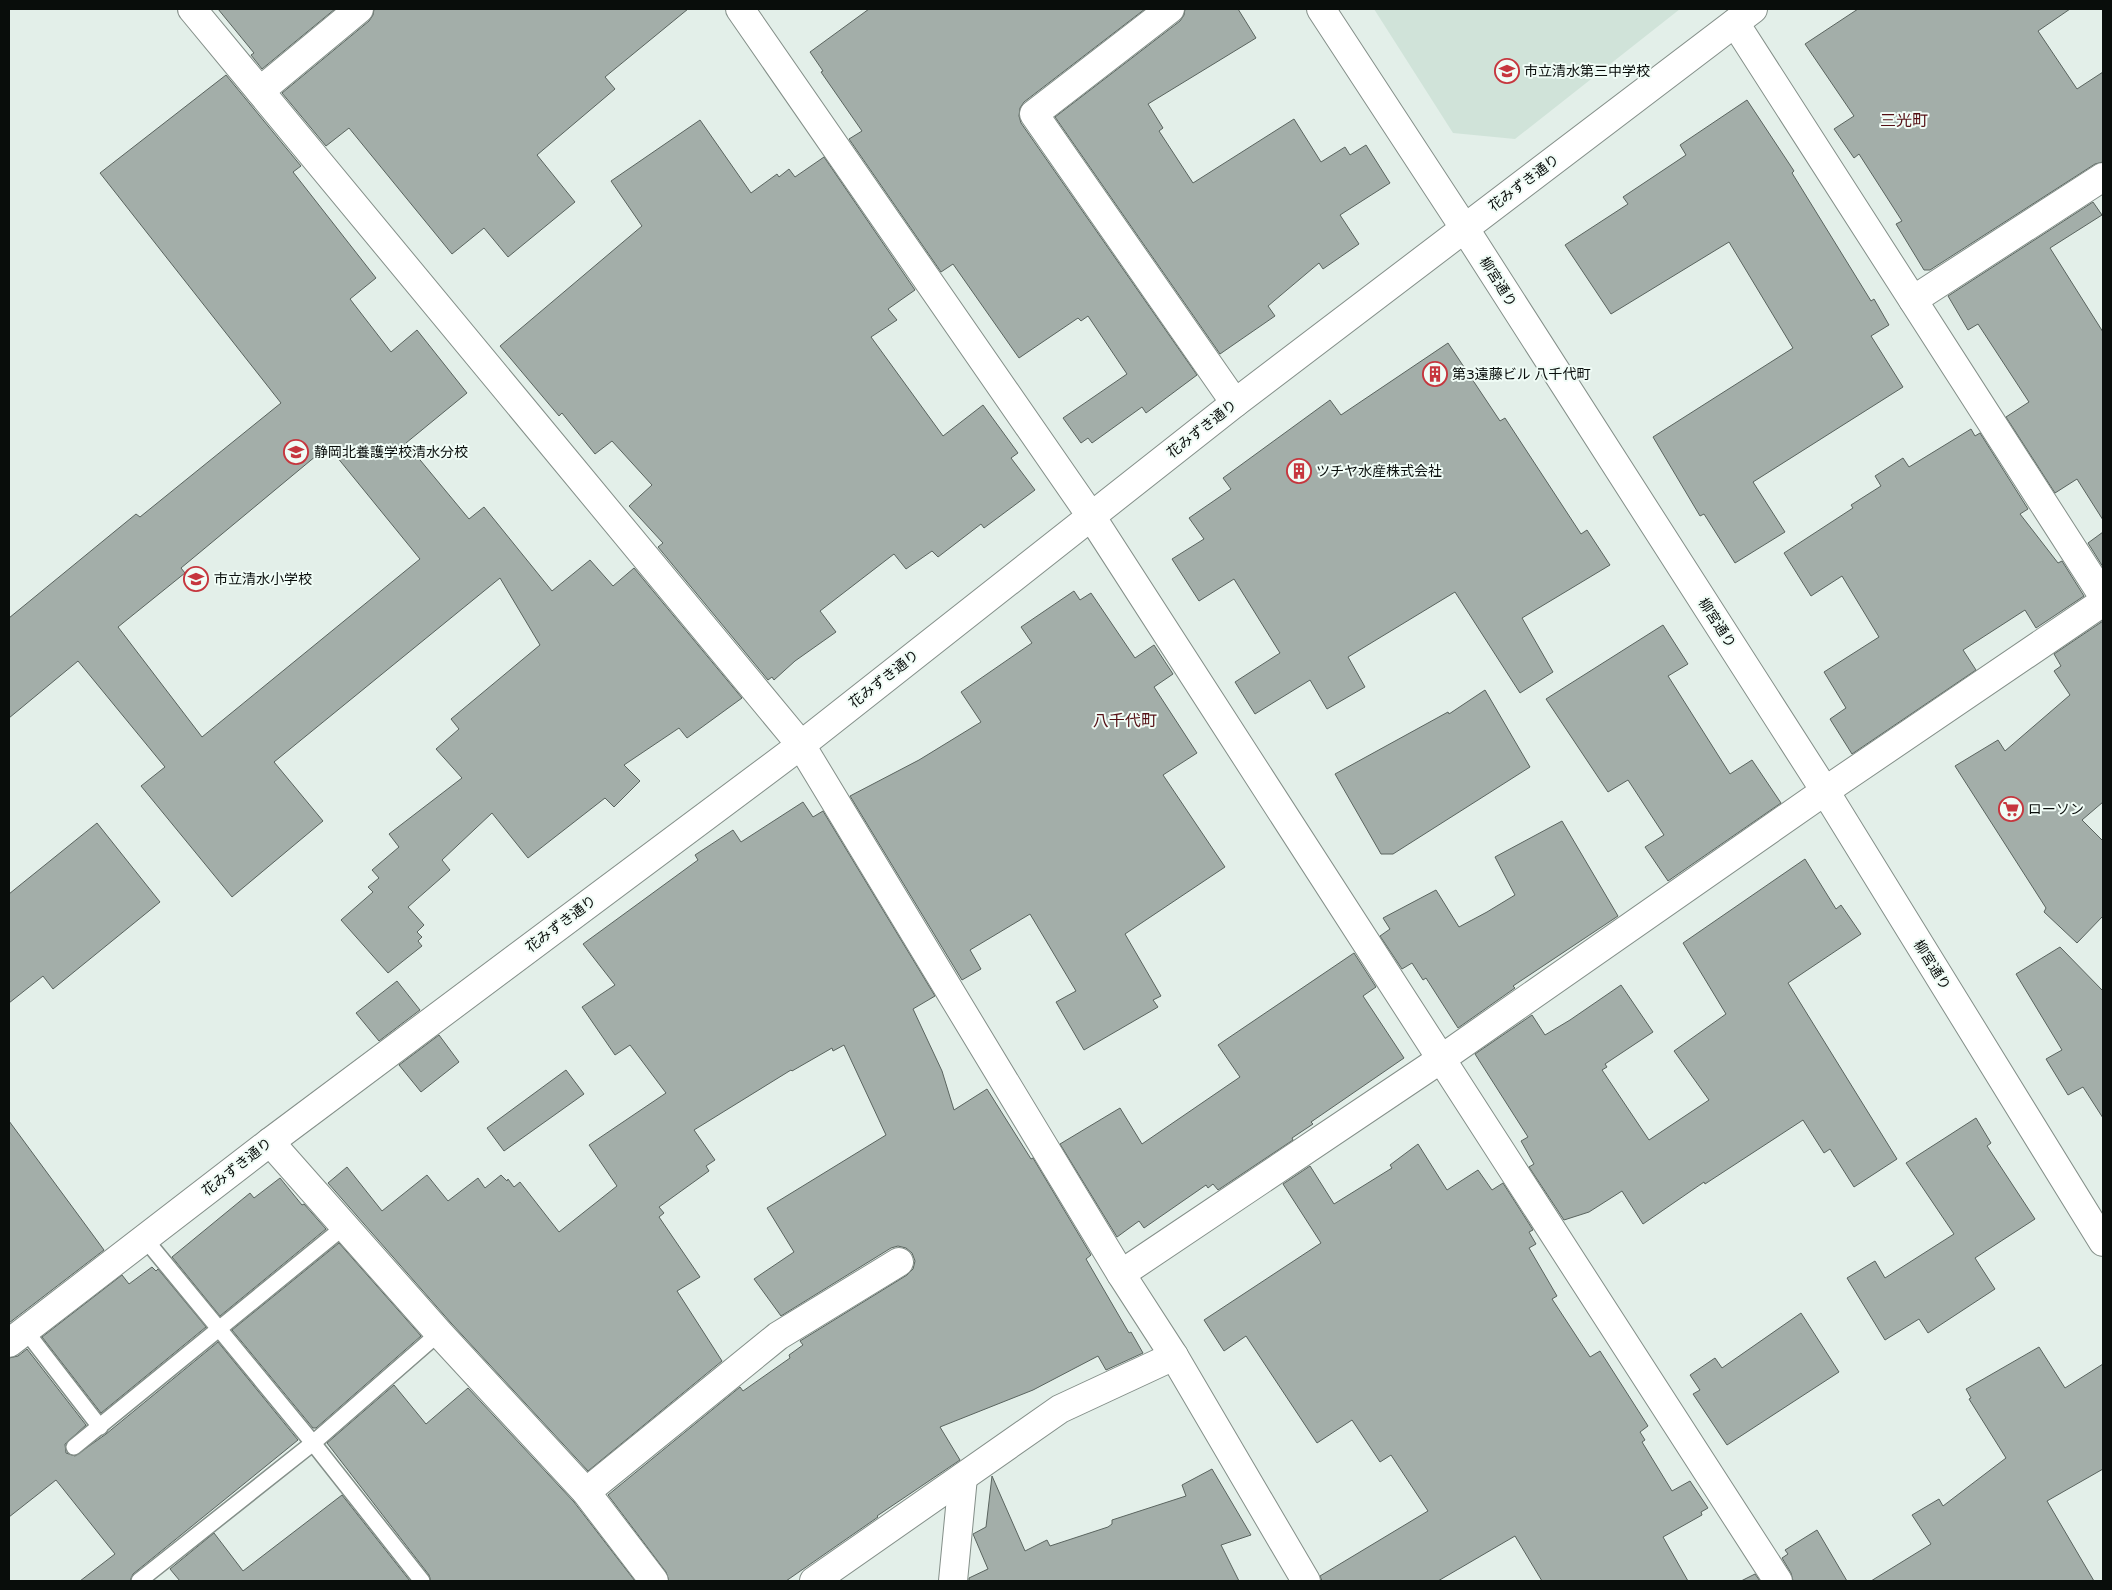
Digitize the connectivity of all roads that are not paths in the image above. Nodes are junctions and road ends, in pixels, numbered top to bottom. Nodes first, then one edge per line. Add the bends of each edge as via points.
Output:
1 (192, 9) edge
2 (359, 9) edge
3 (740, 9) edge
4 (1170, 9) edge
5 (1321, 9) edge
6 (1744, 16) edge
7 (260, 91) junction
8 (2103, 177) edge
9 (1465, 229) junction
10 (1913, 300) junction
11 (1235, 403) junction
12 (1090, 516) junction
13 (2103, 596) edge
14 (2103, 602) edge
15 (801, 745) junction
16 (1825, 791) junction
17 (1441, 1059) junction
18 (270, 1142) junction
19 (345, 1226) junction
20 (144, 1240) junction
21 (2103, 1242) edge
22 (899, 1262) dead end
23 (1121, 1274) junction
24 (219, 1329) junction
25 (438, 1333) junction
26 (17, 1336) edge
27 (1174, 1356) junction
28 (100, 1427) junction
29 (313, 1443) junction
30 (74, 1448) dead end
31 (963, 1477) junction
32 (586, 1492) junction
33 (139, 1581) edge
34 (422, 1581) edge
35 (654, 1581) edge
36 (814, 1581) edge
37 (953, 1581) edge
38 (1306, 1581) edge
39 (1778, 1581) edge

1 - 7 street
2 - 7 street
3 - 12 street
4 - 11 street via 1034,114
5 - 9 street, 柳宮通り
6 - 9 street, 花みずき通り
6 - 10 street
7 - 15 street
8 - 10 street
9 - 11 street, 花みずき通り
9 - 16 street, 柳宮通り
10 - 13 street
11 - 12 street, 花みずき通り
12 - 15 street, 花みずき通り
12 - 17 street
14 - 16 street
15 - 18 street, 花みずき通り
15 - 23 street
16 - 17 street
16 - 21 street, 柳宮通り
17 - 23 street
17 - 39 street
18 - 19 street
18 - 20 street, 花みずき通り
19 - 24 lane
19 - 25 street
20 - 24 lane
20 - 26 street, 花みずき通り
22 - 32 street via 778,1336
23 - 27 street
24 - 28 lane
24 - 29 lane
25 - 29 lane
25 - 32 street
26 - 28 lane
27 - 31 street via 1060,1409
27 - 38 street
28 - 30 lane
29 - 33 lane
29 - 34 lane
31 - 36 street
31 - 37 street
32 - 35 street

